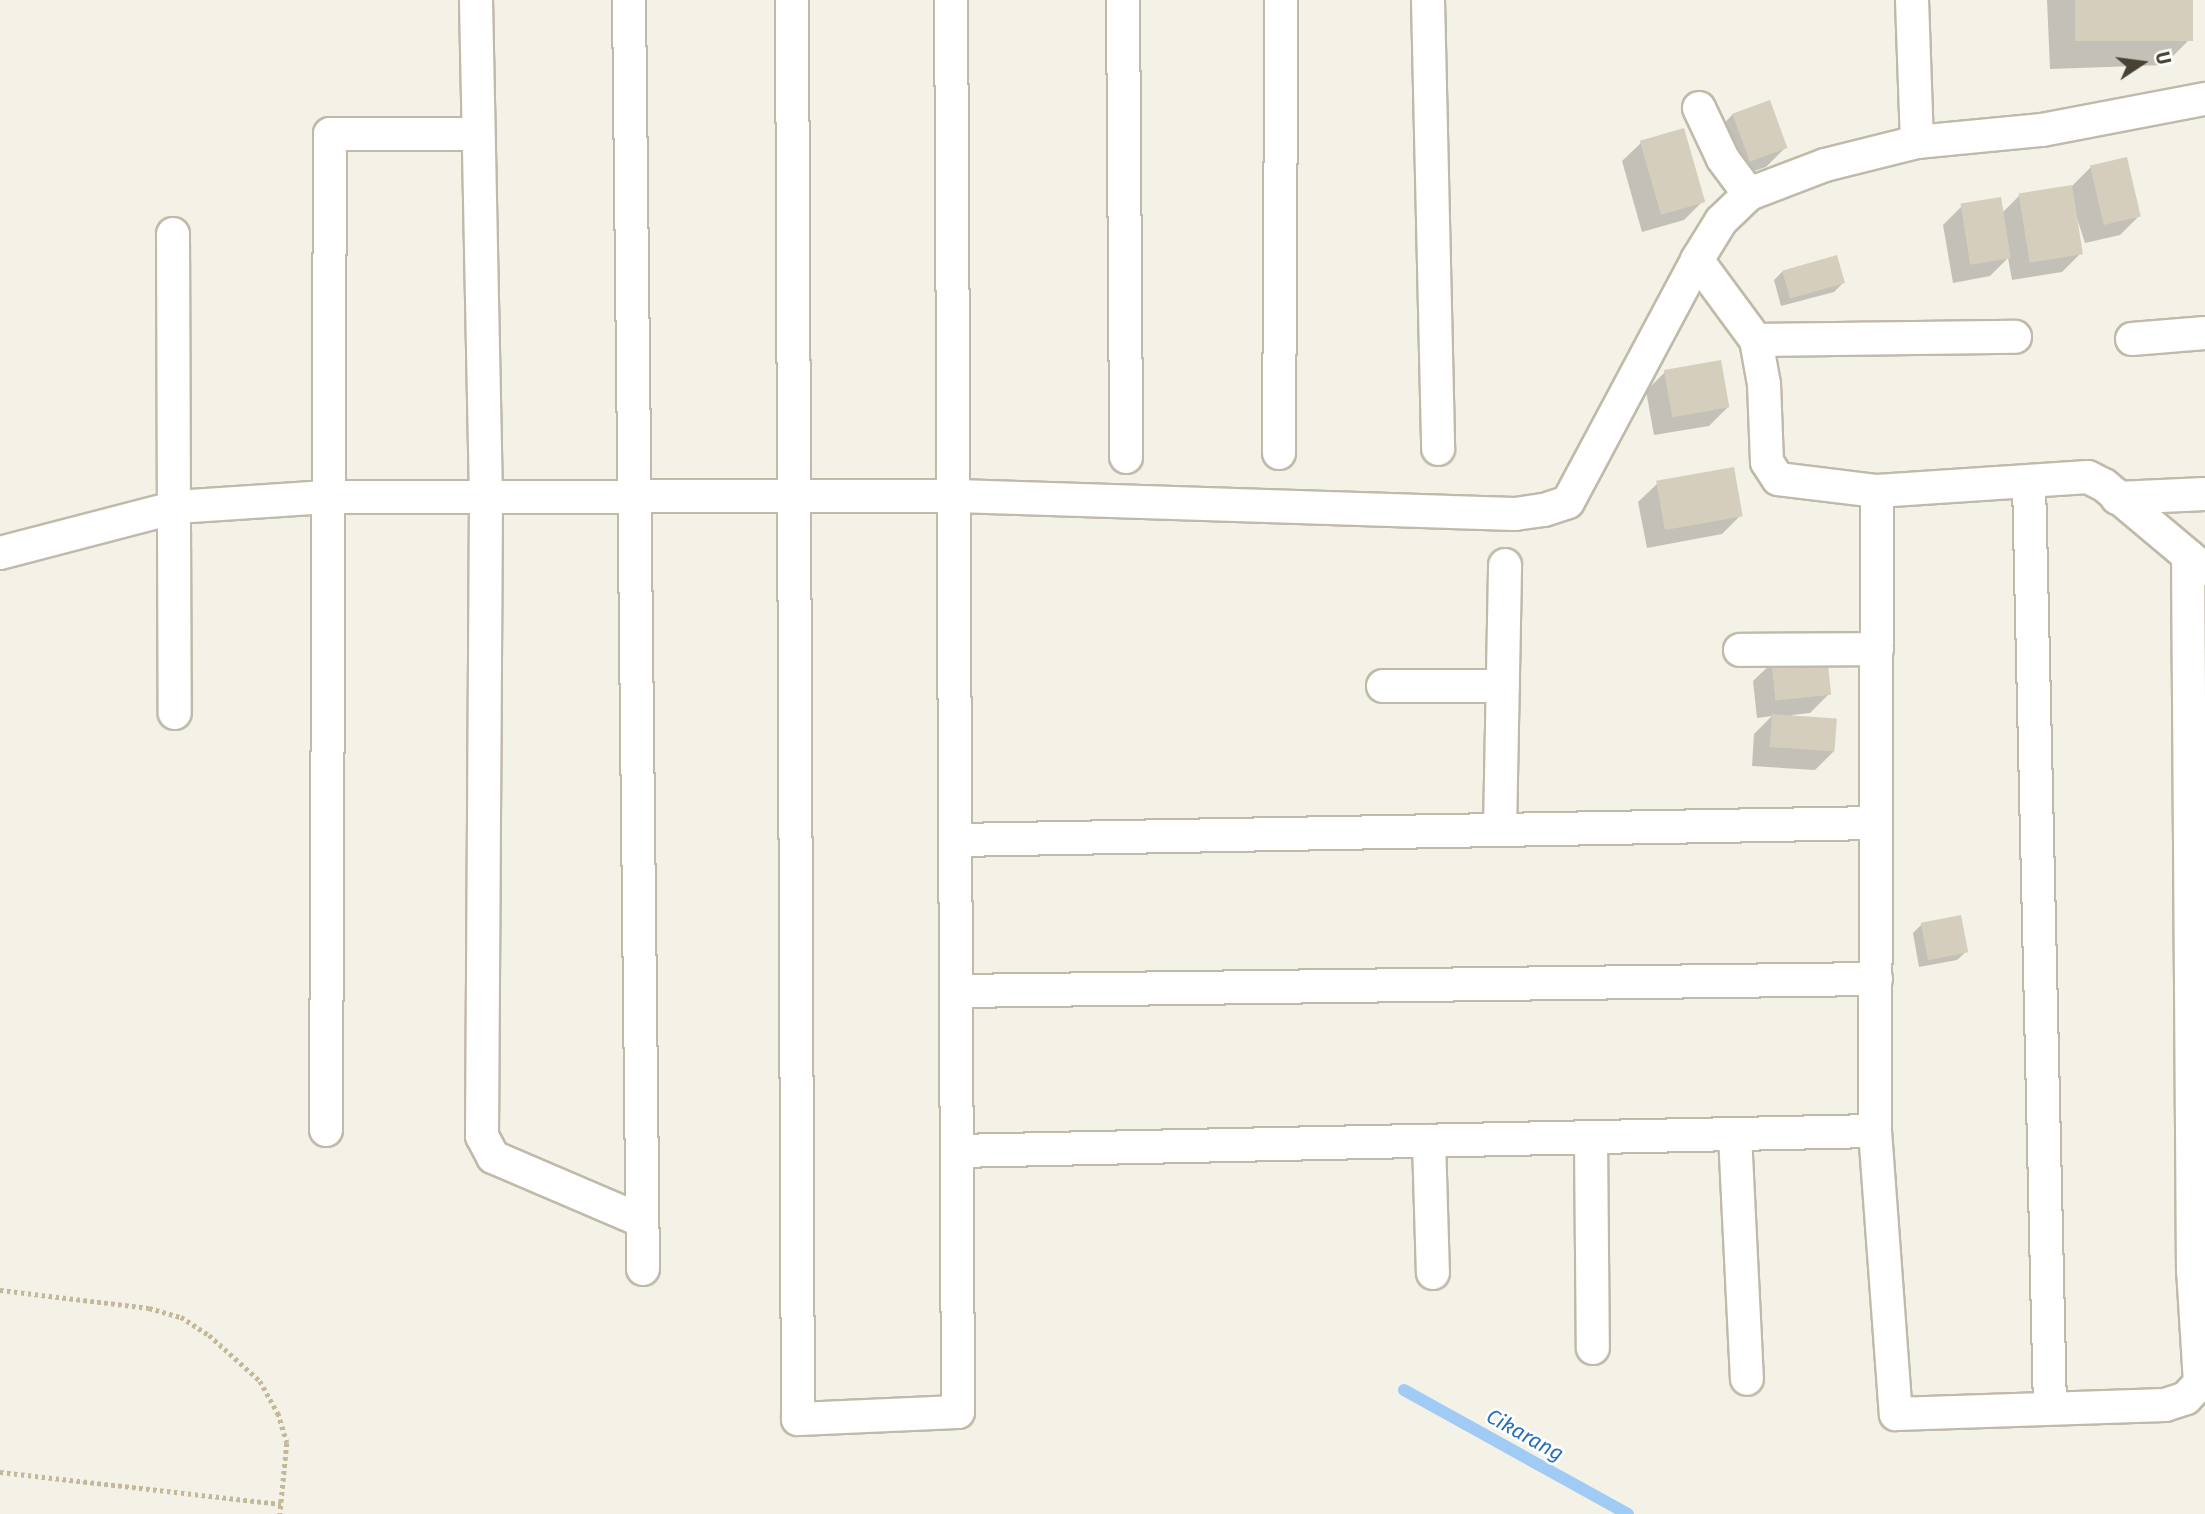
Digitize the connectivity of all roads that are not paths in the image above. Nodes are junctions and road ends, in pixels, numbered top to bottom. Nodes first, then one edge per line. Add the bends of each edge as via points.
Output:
1 (476, 0) edge
2 (629, 0) edge
3 (792, 0) edge
4 (951, 0) edge
5 (1123, 0) edge
6 (1281, 0) edge
7 (1428, 0) edge
8 (1912, 0) edge
9 (2205, 99) edge
10 (1699, 108) dead end
11 (478, 134) junction
12 (1917, 142) junction
13 (1749, 194) junction
14 (173, 234) dead end
15 (1697, 260) junction
16 (2205, 334) edge
17 (2015, 337) dead end
18 (2132, 339) dead end
19 (1756, 340) junction
20 (1438, 449) dead end
21 (1279, 453) dead end
22 (1126, 457) dead end
23 (2029, 483) junction
24 (1877, 491) junction
25 (2205, 494) edge
26 (957, 496) junction
27 (327, 497) junction
28 (635, 497) junction
29 (2117, 498) junction
30 (795, 499) junction
31 (486, 500) junction
32 (176, 507) junction
33 (0, 553) edge
34 (2197, 563) edge
35 (1505, 565) dead end
36 (1877, 649) junction
37 (1740, 650) dead end
38 (1383, 686) dead end
39 (1503, 687) junction
40 (175, 713) dead end
41 (1876, 823) junction
42 (1500, 830) junction
43 (957, 840) junction
44 (1876, 979) junction
45 (957, 991) junction
46 (326, 1130) dead end
47 (1875, 1131) junction
48 (1735, 1135) junction
49 (1591, 1138) junction
50 (1429, 1141) junction
51 (957, 1151) junction
52 (642, 1221) junction
53 (643, 1269) dead end
54 (2199, 1269) edge
55 (1433, 1273) dead end
56 (1593, 1349) dead end
57 (1747, 1378) dead end
58 (2050, 1407) junction

1 - 11 street
2 - 28 street
3 - 30 street
4 - 26 street
5 - 22 street
6 - 21 street
7 - 20 street
8 - 12 street
9 - 12 street via 2042,130
10 - 13 street via 1723,159
11 - 27 street via 330,134
11 - 31 street
12 - 13 street via 1825,165
13 - 15 street via 1721,221
14 - 32 street
15 - 19 street
15 - 26 street via 1568,502 1544,510 1515,514
16 - 18 street
17 - 19 street
19 - 24 street via 1770,472 1791,483
23 - 24 street
23 - 29 street via 2088,477
23 - 58 street
24 - 36 street
25 - 29 street
26 - 30 street
26 - 43 street
27 - 31 street
27 - 32 street
27 - 46 street
28 - 30 street
28 - 31 street
28 - 52 street
29 - 34 street
30 - 51 street via 798,1419 958,1412
31 - 52 street via 484,1146 493,1157
32 - 33 street
32 - 40 street
34 - 54 street
35 - 39 street
36 - 37 street
36 - 41 street
38 - 39 street
39 - 42 street
41 - 42 street
41 - 44 street
42 - 43 street
43 - 45 street
44 - 45 street
44 - 47 street
45 - 51 street
47 - 48 street
47 - 58 street via 1896,1414
48 - 49 street
48 - 57 street
49 - 50 street
49 - 56 street
50 - 51 street
50 - 55 street
52 - 53 street
54 - 58 street via 2200,1383 2186,1398 2165,1405

